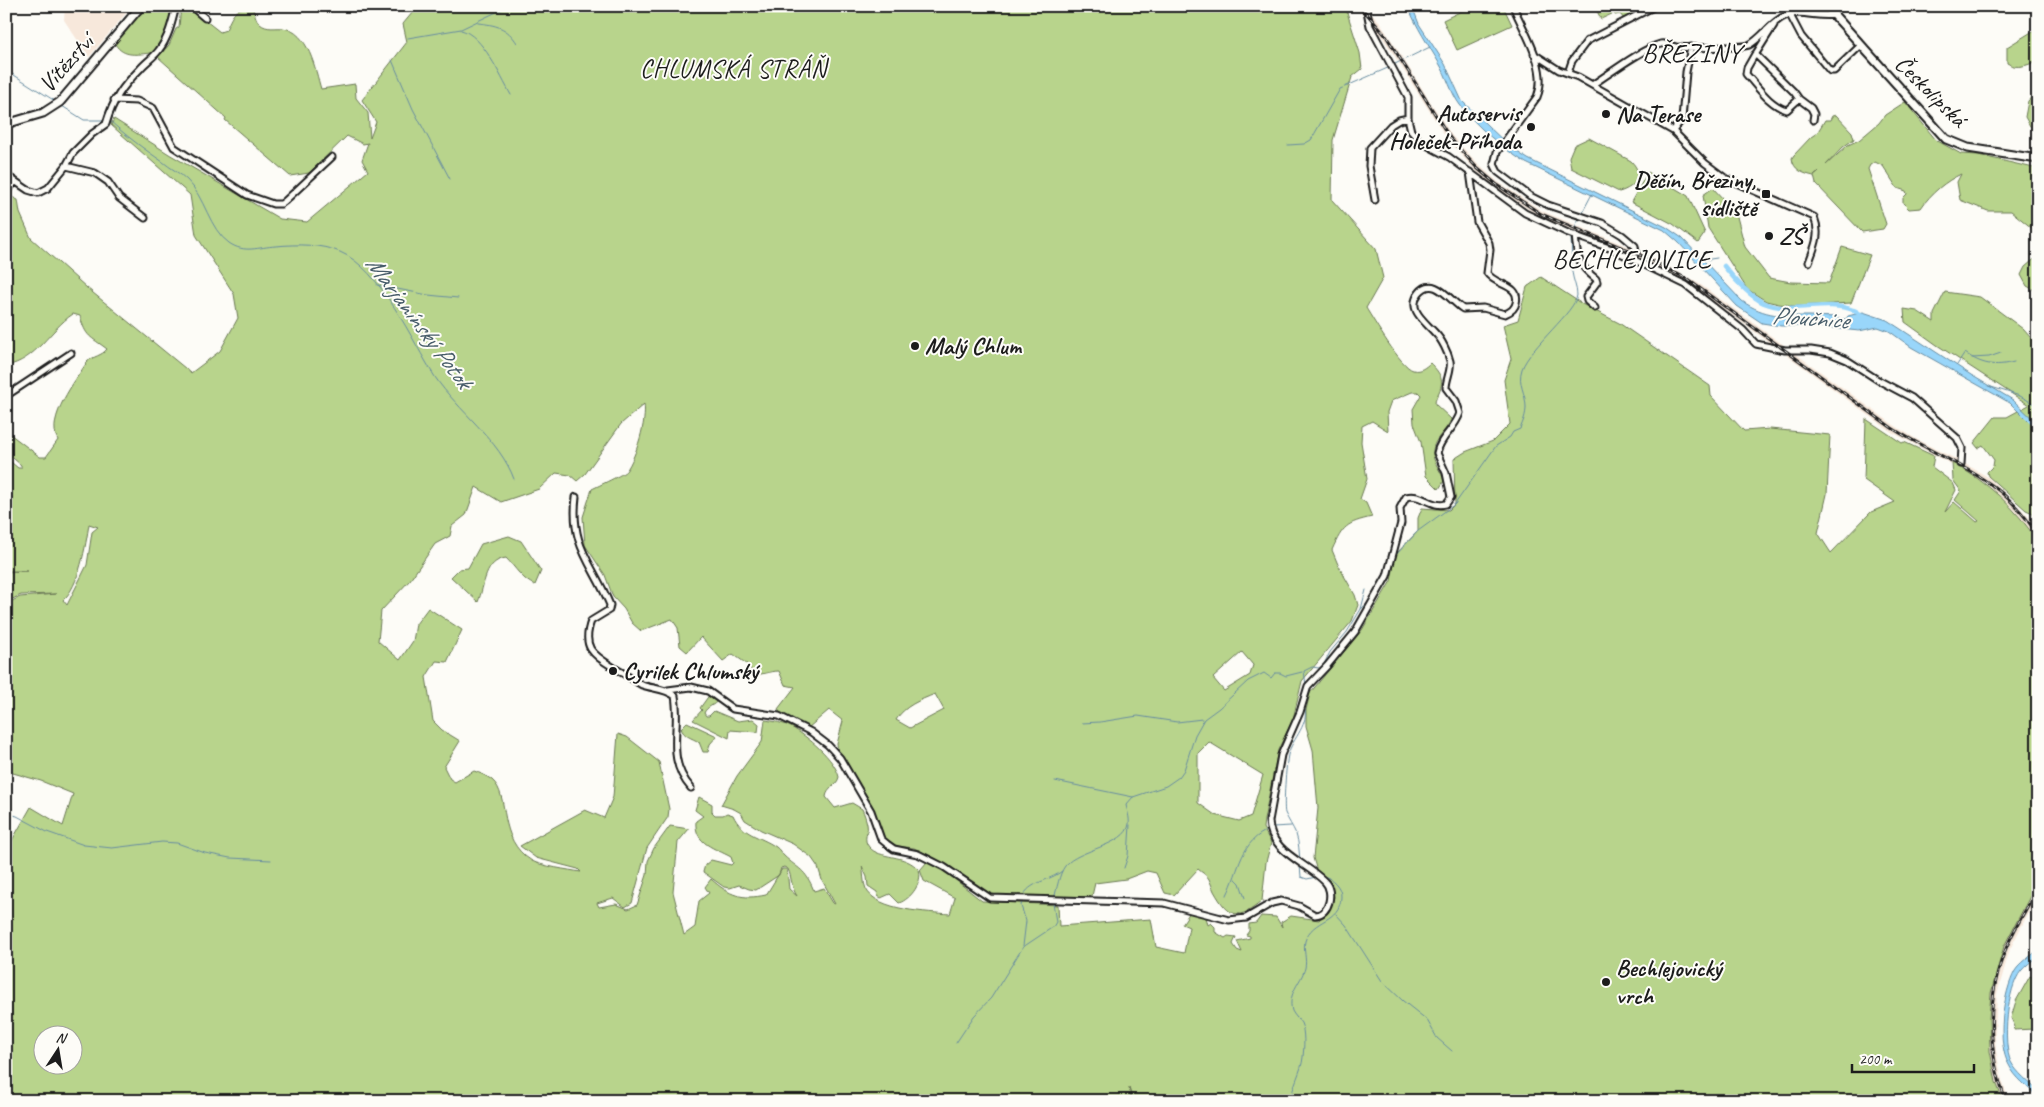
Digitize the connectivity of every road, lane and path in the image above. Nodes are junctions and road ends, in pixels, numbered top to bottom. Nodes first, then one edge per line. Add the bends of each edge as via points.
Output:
1 (141, 6) edge
2 (176, 6) edge
3 (191, 6) edge
4 (1366, 6) edge
5 (1513, 6) edge
6 (1655, 6) edge
7 (1826, 6) edge
8 (1790, 15) junction
9 (1834, 16) junction
10 (205, 18) dead end
11 (1776, 21) junction
12 (1861, 45) junction
13 (1691, 47) junction
14 (1534, 54) junction
15 (1755, 55) junction
16 (1547, 62) junction
17 (1538, 68) junction
18 (1568, 74) junction
19 (1592, 85) junction
20 (114, 100) junction
21 (1799, 100) junction
22 (1408, 118) junction
23 (1813, 120) dead end
24 (6, 124) edge
25 (1673, 130) junction
26 (332, 157) dead end
27 (2036, 159) edge
28 (66, 166) junction
29 (1470, 172) junction
30 (6, 174) edge
31 (15, 182) junction
32 (6, 192) edge
33 (1375, 200) dead end
34 (145, 218) dead end
35 (1575, 235) junction
36 (1633, 259) junction
37 (1809, 262) dead end
38 (1595, 308) dead end
39 (72, 353) dead end
40 (6, 396) edge
41 (1961, 464) dead end
42 (576, 497) dead end
43 (678, 688) junction
44 (668, 690) junction
45 (675, 696) junction
46 (691, 788) dead end

1 - 24 main road, Vítězství via 60,102 44,113
2 - 20 street via 169,34 159,50
3 - 10 street
4 - 22 street via 1370,26 1408,97
5 - 14 street
6 - 18 street via 1587,41 1572,61
7 - 9 main road, Českolipská
8 - 9 street
8 - 11 street
8 - 12 street via 1801,36 1830,71 1844,63
9 - 12 main road, Českolipská
11 - 13 street via 1748,45
11 - 15 street
12 - 27 main road, Českolipská via 1946,139 1968,148
13 - 19 street via 1662,44
13 - 25 street via 1682,119
14 - 16 street
14 - 17 street
15 - 21 street
15 - 21 street via 1746,68 1746,74 1770,100 1787,110
16 - 17 street
16 - 18 street
17 - 36 street via 1537,97 1497,152 1494,164 1502,176 1539,201 1580,215 1629,240 1636,249
18 - 19 street
19 - 25 street
20 - 26 street via 137,101 153,108 174,147 247,195 273,204 281,204
20 - 28 street via 106,124 73,153
21 - 23 street via 1811,108
22 - 29 street via 1411,131 1421,142
22 - 33 street via 1391,125 1370,148 1369,166
25 - 37 street via 1725,178 1814,217 1818,236
28 - 31 street via 48,188 38,193
28 - 34 street via 95,173 108,182 119,198
29 - 35 street via 1525,213
29 - 43 street via 1477,222 1489,243 1487,273 1515,292 1516,304 1505,314 1483,308 1463,309 1440,288 1433,286 1426,287 1416,297 1417,315 1438,335 1451,363 1446,388 1460,413 1456,424 1442,439 1437,453 1446,473 1451,497 1440,506 1418,496 1403,500 1401,523 1387,576 1355,632 1308,686 1281,755 1270,831 1288,853 1325,882 1330,896 1324,912 1319,915 1281,901 1246,918 1229,920 1164,903 990,898 944,867 918,854 894,849 881,839 871,812 840,758 811,732 779,716 733,709 708,691
30 - 31 street
31 - 32 street
35 - 36 street
35 - 38 street via 1582,268 1597,282 1586,297
36 - 41 street via 1695,292 1756,344 1785,350 1820,350 1847,360 1912,398 1957,438 1962,448
39 - 40 street
42 - 44 street via 574,522 577,537 610,605 610,610 591,621 587,638 589,649 631,679
43 - 44 street
43 - 45 street
44 - 45 street
45 - 46 street via 678,770

